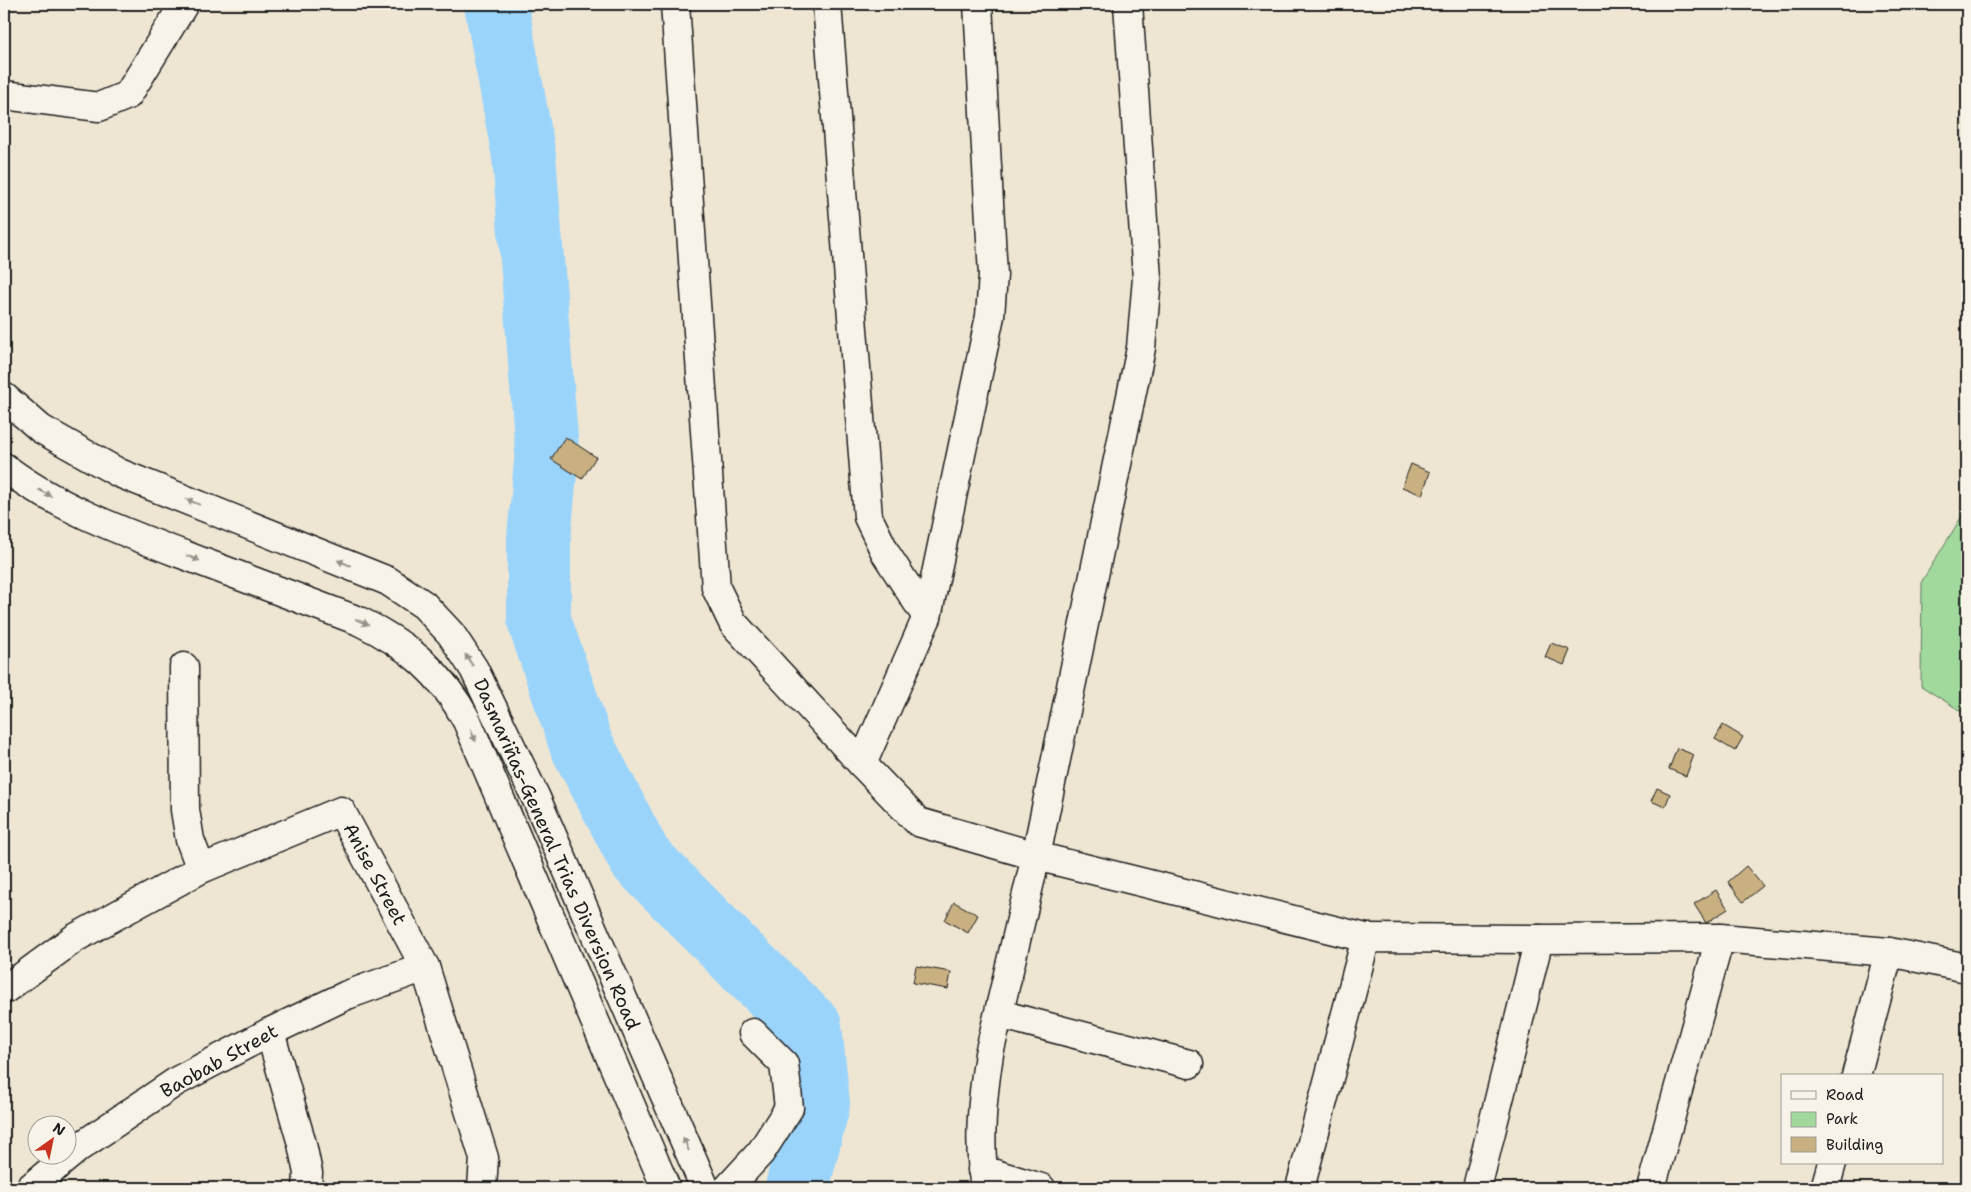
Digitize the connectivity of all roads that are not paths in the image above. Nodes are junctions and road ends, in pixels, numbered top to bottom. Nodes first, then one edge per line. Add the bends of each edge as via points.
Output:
1 (184, 4) edge
2 (675, 4) edge
3 (827, 4) edge
4 (978, 4) edge
5 (1128, 4) edge
6 (4, 96) edge
7 (4, 397) edge
8 (4, 467) edge
9 (927, 617) junction
10 (184, 667) dead end
11 (862, 764) junction
12 (1036, 856) junction
13 (201, 869) junction
14 (1366, 938) junction
15 (1720, 938) junction
16 (1539, 939) junction
17 (1889, 952) junction
18 (426, 967) junction
19 (1967, 968) edge
20 (4, 990) edge
21 (999, 1014) junction
22 (270, 1032) junction
23 (753, 1033) dead end
24 (1190, 1064) dead end
25 (1857, 1074) edge
26 (1832, 1164) edge
27 (984, 1179) edge
28 (30, 1188) edge
29 (307, 1188) edge
30 (482, 1188) edge
31 (666, 1188) edge
32 (705, 1188) edge
33 (728, 1188) edge
34 (1041, 1188) edge
35 (1300, 1188) edge
36 (1477, 1188) edge
37 (1651, 1188) edge
38 (1825, 1188) edge

1 - 6 street via 128,95 99,107
2 - 11 street via 716,588 733,623
3 - 9 street via 868,517 886,554
4 - 9 street via 993,274 990,316
5 - 12 street via 1147,278 1141,348
32 -> 7 street, Dasmariñas-General Trias Diversion Road via 536,798 474,669 451,634 424,605 388,581 119,473 41,429
8 -> 31 street, Dasmariñas-General Trias Diversion Road via 46,494 93,518 389,635 418,657 442,682 467,721
9 - 11 street
10 - 13 street via 185,810 190,840
11 - 12 street via 918,822
12 - 14 street
12 - 21 street
13 - 18 street, Anise Street via 341,811
13 - 20 street, Anise Street via 76,938
14 - 16 street
14 - 35 street
15 - 16 street
15 - 17 street
15 - 37 street
16 - 36 street
17 - 19 street
17 - 25 street
18 - 22 street, Baobab Street via 347,995
18 - 30 street, Anise Street via 484,1158
21 - 24 street
21 - 27 street via 984,1085 981,1122
22 - 28 street, Baobab Street via 177,1081 78,1148
22 - 29 street via 302,1144 308,1173
23 - 33 street via 784,1064 789,1108 761,1152
26 - 38 street
27 - 34 street

